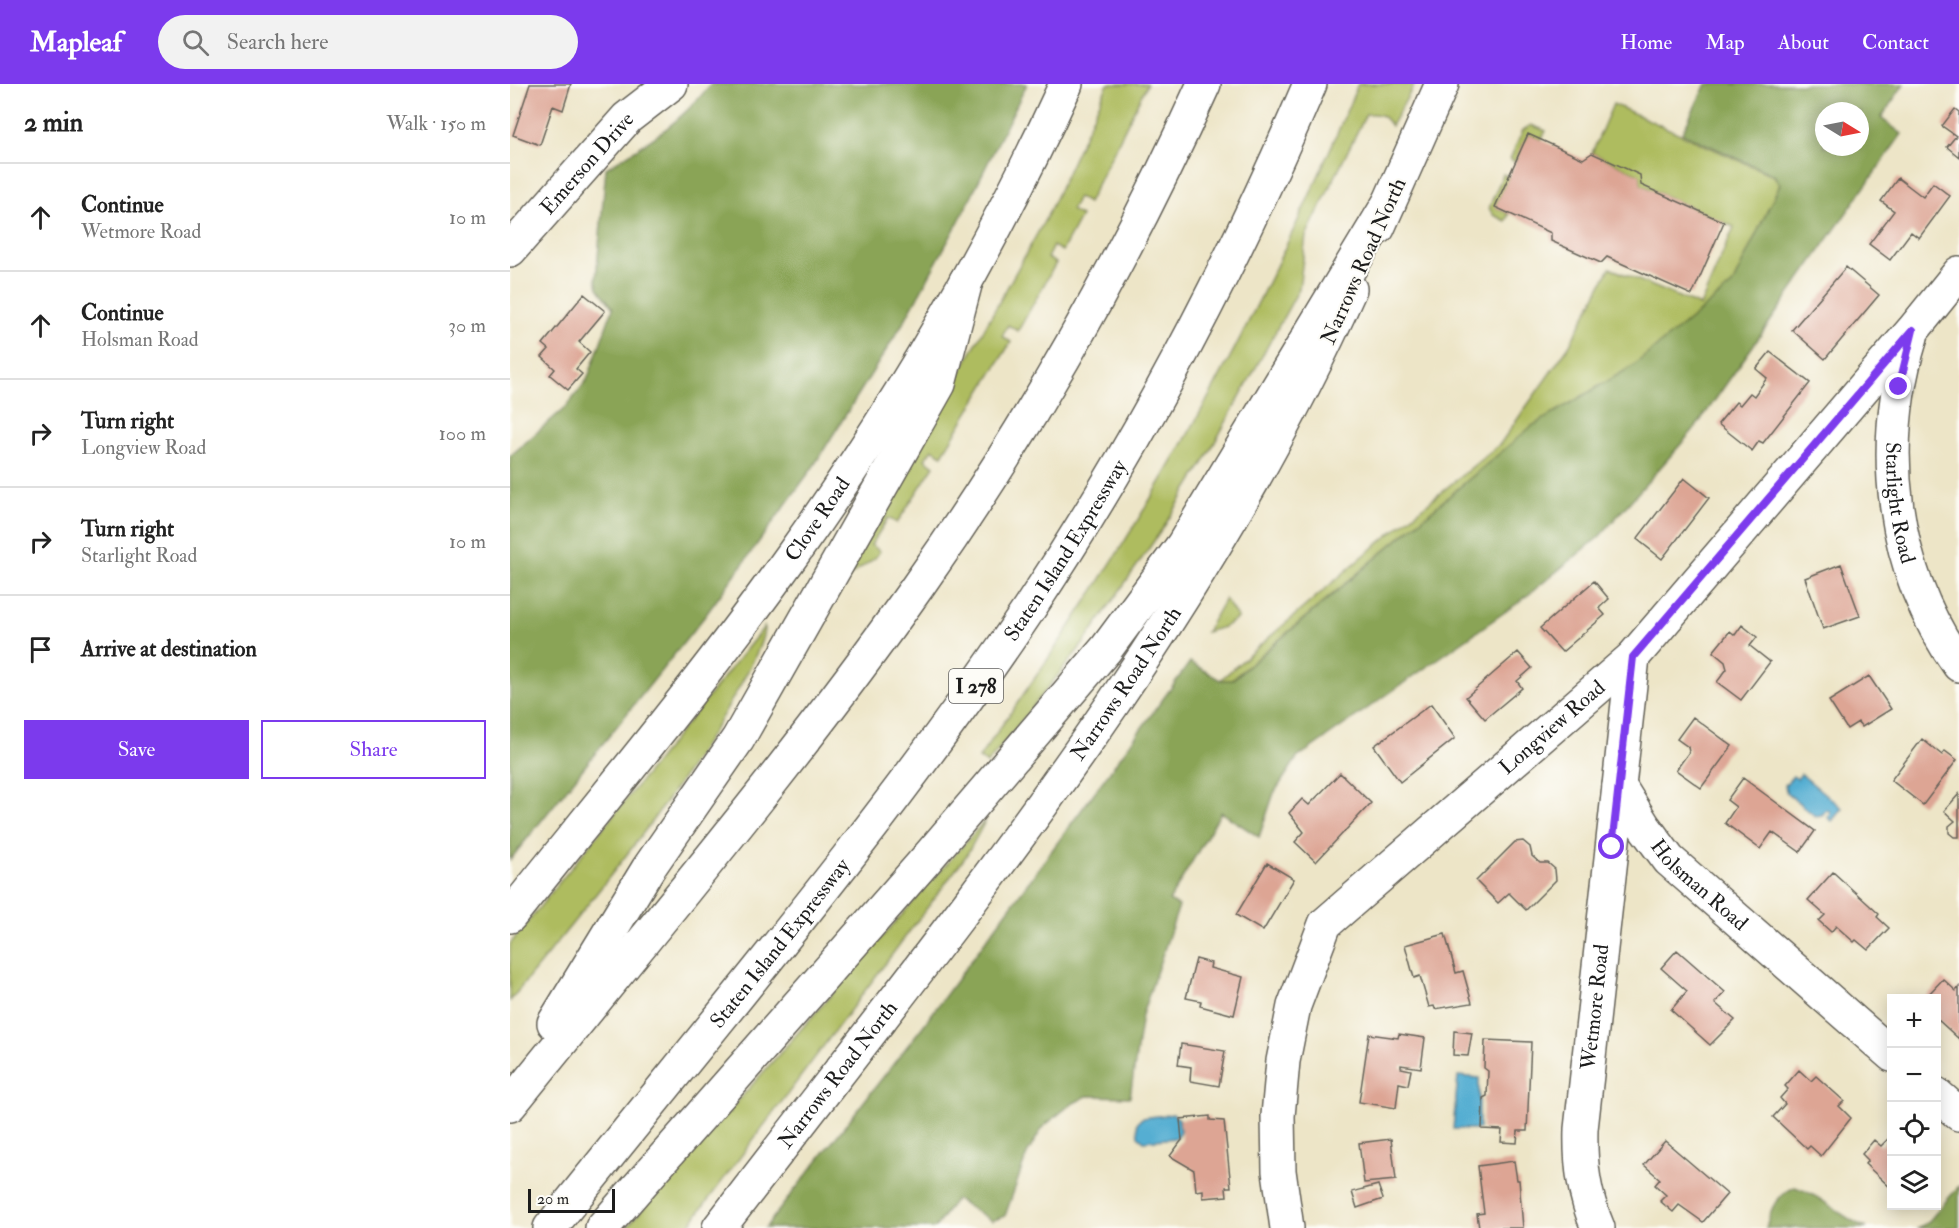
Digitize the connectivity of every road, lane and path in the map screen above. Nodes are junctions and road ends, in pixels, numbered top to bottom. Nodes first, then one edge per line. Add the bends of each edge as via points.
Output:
1 (638, 84) edge
2 (671, 84) edge
3 (1066, 84) edge
4 (1204, 84) edge
5 (1310, 84) edge
6 (1442, 84) edge
7 (627, 118) junction
8 (1389, 203) junction
9 (510, 250) edge
10 (1959, 273) edge
11 (966, 281) junction
12 (1913, 330) junction
13 (1633, 657) junction
14 (1959, 664) edge
15 (1619, 786) junction
16 (510, 916) edge
17 (1887, 1051) edge
18 (510, 1094) edge
19 (1941, 1098) edge
20 (510, 1105) edge
21 (1959, 1114) edge
22 (550, 1228) edge
23 (602, 1228) edge
24 (718, 1228) edge
25 (1287, 1228) edge
26 (1598, 1228) edge

1 - 7 main road
2 - 7 main road, Emerson Drive
3 - 11 main road, Clove Road
4 - 20 main road via 1142,213 1086,316 999,464 927,573 796,750
5 - 22 main road, Staten Island Expressway / I 278 via 1181,356 1030,606 909,776
6 - 8 main road, Narrows Road North
7 - 9 main road, Emerson Drive
8 - 23 main road via 1189,536 1106,650
8 - 24 main road, Narrows Road North via 1289,418 1159,636 1044,803
10 - 12 main road, Longview Road
11 - 16 main road, Clove Road via 880,423 793,555
11 - 18 main road via 939,384 801,631 733,748 648,869
12 - 13 main road, Longview Road
12 - 14 main road, Starlight Road via 1895,409 1892,460 1897,511 1907,558 1924,603
13 - 15 main road
13 - 25 main road, Longview Road via 1325,924 1294,1006 1283,1061 1279,1160
15 - 17 main road, Holsman Road via 1669,861
15 - 26 main road, Wetmore Road via 1581,1129 1580,1163 1587,1201
19 - 21 main road

